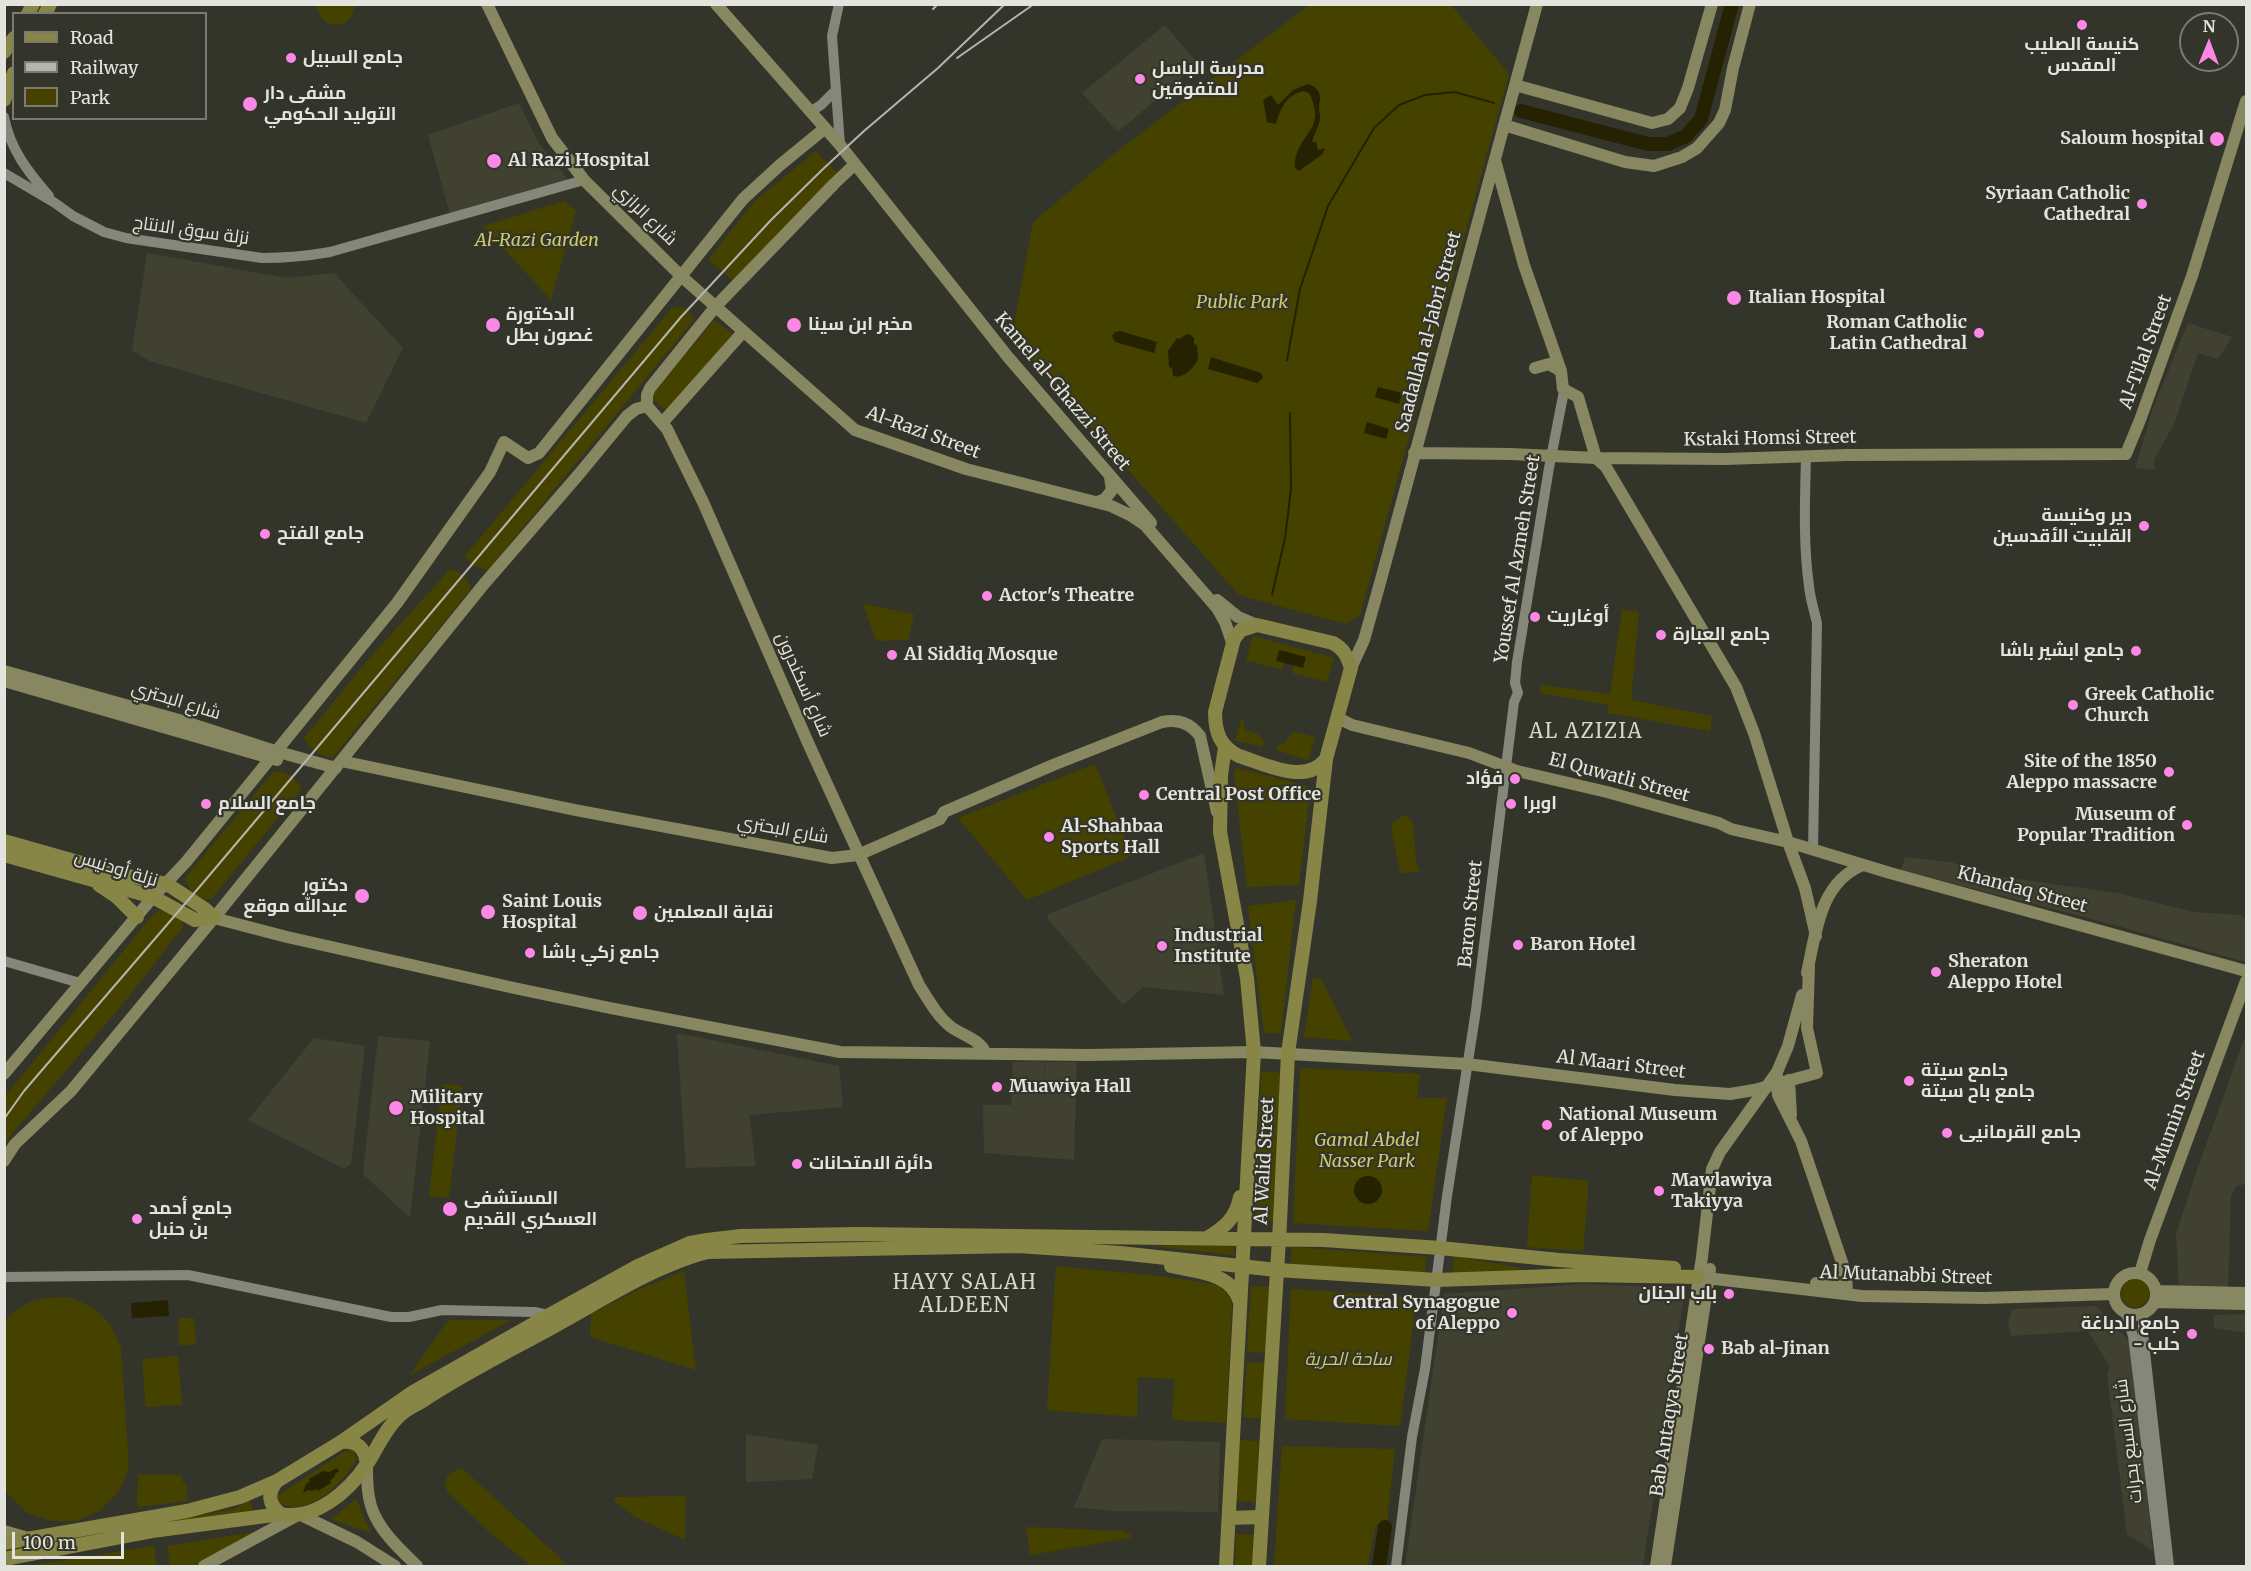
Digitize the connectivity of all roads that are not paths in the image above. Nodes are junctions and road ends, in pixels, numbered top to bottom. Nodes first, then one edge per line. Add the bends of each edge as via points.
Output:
1 (487, 4) edge
2 (716, 4) edge
3 (839, 4) edge
4 (1537, 4) edge
5 (1712, 4) edge
6 (1750, 4) edge
7 (12, 79) edge
8 (1515, 85) junction
9 (834, 92) junction
10 (4, 100) edge
11 (2247, 101) edge
12 (810, 112) junction
13 (4, 117) edge
14 (1504, 125) junction
15 (824, 129) junction
16 (840, 145) junction
17 (20, 159) junction
18 (1495, 160) junction
19 (855, 164) junction
20 (4, 173) edge
21 (584, 180) junction
22 (55, 203) junction
23 (681, 276) junction
24 (716, 306) junction
25 (743, 332) junction
26 (1535, 368) dead end
27 (1561, 371) junction
28 (1564, 391) junction
29 (647, 406) junction
30 (663, 422) junction
31 (1414, 453) junction
32 (2126, 454) joint
33 (1806, 456) junction
34 (1551, 457) junction
35 (1596, 458) junction
36 (1110, 477) junction
37 (1097, 502) junction
38 (1257, 625) junction
39 (1233, 645) junction
40 (1351, 668) junction
41 (4, 671) edge
42 (4, 681) edge
43 (1338, 718) junction
44 (1225, 747) junction
45 (272, 755) junction
46 (1326, 759) junction
47 (336, 768) junction
48 (1506, 768) junction
49 (1220, 832) junction
50 (4, 841) edge
51 (1788, 842) junction
52 (1813, 850) junction
53 (4, 855) edge
54 (859, 855) junction
55 (1863, 865) junction
56 (90, 879) junction
57 (167, 884) junction
58 (153, 897) junction
59 (137, 917) junction
60 (214, 918) junction
61 (1815, 936) junction
62 (4, 961) edge
63 (1809, 965) junction
64 (2247, 970) edge
65 (2247, 981) edge
66 (80, 983) junction
67 (952, 1028) junction
68 (951, 1052) junction
69 (985, 1052) junction
70 (1254, 1052) junction
71 (1288, 1053) junction
72 (1467, 1064) junction
73 (4, 1074) edge
74 (1774, 1080) junction
75 (1789, 1080) junction
76 (1793, 1122) junction
77 (4, 1161) edge
78 (1247, 1172) junction
79 (1208, 1238) junction
80 (1244, 1238) junction
81 (1279, 1239) junction
82 (1440, 1248) junction
83 (1120, 1253) junction
84 (1243, 1266) junction
85 (1277, 1270) junction
86 (1705, 1273) junction
87 (2140, 1273) junction
88 (1846, 1274) junction
89 (4, 1277) edge
90 (1437, 1280) junction
91 (2247, 1293) edge
92 (1847, 1294) junction
93 (2114, 1294) junction
94 (2156, 1297) junction
95 (2247, 1304) edge
96 (1241, 1305) junction
97 (2126, 1313) junction
98 (2143, 1314) junction
99 (549, 1315) junction
100 (341, 1442) junction
101 (366, 1464) junction
102 (276, 1481) junction
103 (281, 1514) junction
104 (299, 1516) junction
105 (1262, 1517) junction
106 (1229, 1518) junction
107 (4, 1531) edge
108 (42, 1538) junction
109 (4, 1543) edge
110 (4, 1559) edge
111 (204, 1566) edge
112 (395, 1566) edge
113 (417, 1566) edge
114 (1226, 1566) edge
115 (1259, 1566) edge
116 (1396, 1566) edge
117 (1656, 1566) edge
118 (1665, 1566) edge
119 (2161, 1566) edge
120 (2169, 1566) edge

1 - 21 main road via 552,138
2 - 12 main road, Kamel al-Ghazzi Street
3 - 9 street via 832,36
4 - 8 main road, Saadallah al-Jabri Street
5 - 8 main road via 1688,88 1680,108 1668,119 1652,123
6 - 14 main road via 1725,110 1697,148 1682,157 1654,166 1625,162
7 - 10 main road
8 - 14 main road, Saadallah al-Jabri Street
9 - 12 street
9 - 16 street
11 - 32 main road, Al-Tilal Street via 2198,261
12 - 15 main road, Kamel al-Ghazzi Street
13 - 17 street
14 - 18 main road, Saadallah al-Jabri Street
15 - 16 main road, Kamel al-Ghazzi Street
15 - 23 main road via 743,199
16 - 19 main road, Kamel al-Ghazzi Street
17 - 20 street
17 - 22 street
18 - 27 main road via 1524,265
18 - 31 main road, Saadallah al-Jabri Street
19 - 24 main road
19 - 36 main road, Kamel al-Ghazzi Street via 994,340
20 - 22 street
21 - 22 street, نزلة سوق الانتاج via 330,252 289,258 262,258 126,238 93,227
21 - 23 main road, شارع الرازي
23 - 24 main road, Al-Razi Street
23 - 45 main road via 539,453 528,458 504,442 490,472 404,594
24 - 25 main road, Al-Razi Street
24 - 29 main road via 650,388
25 - 30 main road
25 - 37 main road, Al-Razi Street via 855,430 966,469
26 - 27 main road via 1549,364
27 - 28 main road
28 - 34 street, Youssef Al Azmeh Street
28 - 35 main road via 1580,400
29 - 30 main road, شارع أسكندرون
29 - 47 main road via 627,416 484,584
30 - 54 main road, شارع أسكندرون via 716,529
31 - 34 main road, Kstaki Homsi Street
31 - 40 main road, Saadallah al-Jabri Street via 1364,640
32 - 33 main road, Kstaki Homsi Street
33 - 35 main road, Kstaki Homsi Street
33 - 52 street via 1806,555 1816,622
34 - 35 main road, Kstaki Homsi Street
34 - 48 street, Youssef Al Azmeh Street via 1516,662 1518,693
35 - 51 main road via 1606,467 1736,687
36 - 37 main road via 1112,490
36 - 38 main road, Kamel al-Ghazzi Street via 1219,601 1238,617
37 - 39 main road via 1122,510 1145,525 1217,608
38 - 39 main road via 1241,630
38 - 40 main road via 1333,643 1346,653
39 - 44 main road via 1215,712 1216,732
40 - 43 main road
41 - 45 main road, شارع البحتري via 179,720
42 - 45 main road
43 - 46 main road
43 - 48 main road, El Quwatli Street via 1352,725 1469,753
44 - 46 main road via 1239,756 1300,772 1316,769
44 - 49 main road
45 - 47 main road, شارع البحتري
45 - 57 main road
46 - 71 main road, Al Walid Street
47 - 54 main road, شارع البحتري via 832,858
47 - 60 main road
48 - 51 main road, El Quwatli Street
48 - 72 street, Baron Street
49 - 54 main road, شارع البحتري via 1200,736 1175,720 1031,774
49 - 70 main road via 1247,978
50 - 57 main road
51 - 52 main road, Khandaq Street
51 - 61 main road via 1809,900
52 - 55 main road, Khandaq Street
53 - 56 main road, نزلة أودنيس
54 - 67 main road, شارع أسكندرون via 919,985
55 - 61 main road via 1835,885
55 - 64 main road, Khandaq Street
56 - 58 main road, نزلة أودنيس
56 - 59 main road
57 - 58 main road
57 - 60 main road
58 - 59 main road
58 - 60 main road, نزلة أودنيس via 195,920
59 - 66 main road
60 - 68 main road, Al Maari Street via 514,988 829,1049
60 - 77 main road via 71,1092 15,1144
61 - 63 main road
62 - 66 street
63 - 74 main road via 1796,1020
63 - 75 main road, Al Maari Street via 1807,1028 1817,1073
65 - 87 main road, Al-Mumin Street
66 - 73 main road
67 - 68 main road via 957,1040
67 - 69 main road, شارع أسكندرون via 978,1043
68 - 69 main road, Al Maari Street
69 - 70 main road, Al Maari Street
70 - 71 main road, Al Maari Street
70 - 78 main road
71 - 72 main road, Al Maari Street
71 - 81 main road, Al Walid Street
72 - 74 main road, Al Maari Street via 1730,1094 1754,1090
72 - 82 street, Baron Street
74 - 75 main road, Al Maari Street
74 - 76 main road
74 - 86 main road via 1715,1161 1710,1179
75 - 76 main road
76 - 88 main road
78 - 79 main road via 1236,1214
78 - 80 main road
79 - 80 main road, Al Mutanabbi Street
79 - 99 main road, Al Mutanabbi Street via 741,1236 690,1243 638,1266
80 - 81 main road, Al Mutanabbi Street
80 - 84 main road
81 - 82 main road, Al Mutanabbi Street
81 - 85 main road, Al Walid Street
82 - 86 main road, Al Mutanabbi Street
82 - 90 street, Baron Street
83 - 84 main road
83 - 96 main road via 1224,1279 1233,1287
83 - 101 main road via 1018,1246 706,1252 649,1275 451,1382 403,1413
84 - 85 main road
84 - 96 main road
85 - 90 main road
85 - 105 main road, Al Walid Street
86 - 88 main road via 1825,1284 1839,1282
86 - 90 main road
86 - 92 main road, Al Mutanabbi Street
86 - 117 main road, Bab Antaqya Street
86 - 118 main road, Bab Antaqya Street
87 - 93 main road via 2122,1277
87 - 94 main road via 2153,1281
88 - 92 main road
89 - 99 street via 179,1274 391,1317 442,1310
90 - 116 street, Baron Street
91 - 94 main road
92 - 93 main road, Al Mutanabbi Street via 1984,1298
93 - 97 main road via 2116,1303
94 - 95 main road
94 - 98 main road
96 - 106 main road
97 - 98 main road
97 - 119 street, شارع السبع بحرات via 2133,1336
98 - 120 street, شارع السبع بحرات
99 - 100 main road, Al Mutanabbi Street via 413,1392
100 - 101 main road via 358,1445
100 - 102 main road, Al Mutanabbi Street
101 - 104 main road via 333,1498
101 - 113 main road via 374,1515 397,1547
102 - 103 main road via 270,1499
102 - 108 main road, Al Mutanabbi Street via 240,1497 198,1508
103 - 104 main road
103 - 110 main road via 152,1531
104 - 111 main road
104 - 112 main road via 357,1542
105 - 106 main road
105 - 115 main road, Al Walid Street
106 - 114 main road
107 - 108 main road
108 - 109 main road, Al Mutanabbi Street

